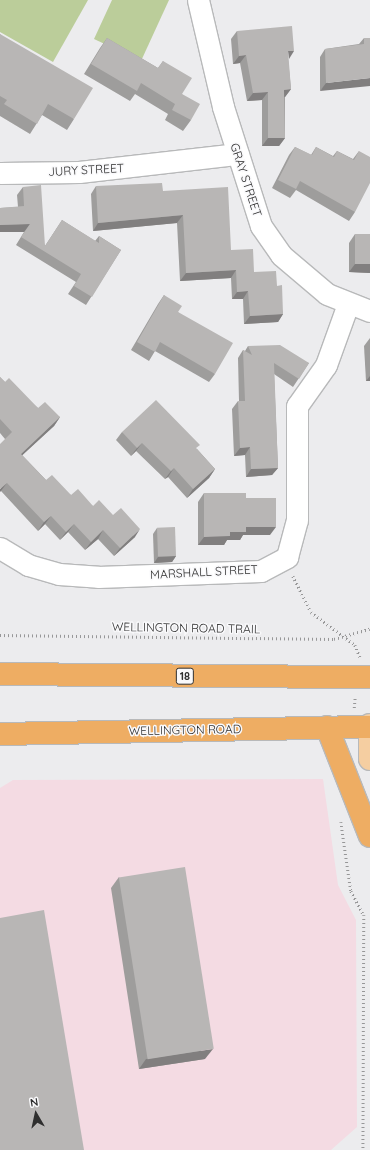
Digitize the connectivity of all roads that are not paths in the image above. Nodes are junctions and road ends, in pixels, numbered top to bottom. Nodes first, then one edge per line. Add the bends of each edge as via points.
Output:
1 (209, 0) edge
2 (201, 10) edge
3 (236, 148) junction
4 (0, 173) edge
5 (348, 304) junction
6 (370, 311) edge
7 (0, 548) edge
8 (0, 674) edge
9 (364, 677) edge
10 (327, 727) junction
11 (366, 727) edge
12 (0, 734) edge
13 (370, 759) edge
14 (370, 836) edge

1 - 2 street, GRAY STREET
2 - 3 street, GRAY STREET
3 - 4 street, JURY STREET via 171,160 79,172
3 - 5 street, GRAY STREET via 261,226 281,255 326,294
5 - 6 street, GRAY STREET
5 - 7 street, MARSHALL STREET via 326,365 297,406 297,520 287,557 261,571 98,577 59,574 34,566
8 - 9 highway, 18
10 - 11 highway, WELLINGTON ROAD
10 - 12 highway, WELLINGTON ROAD
10 - 14 highway
11 - 13 main road

